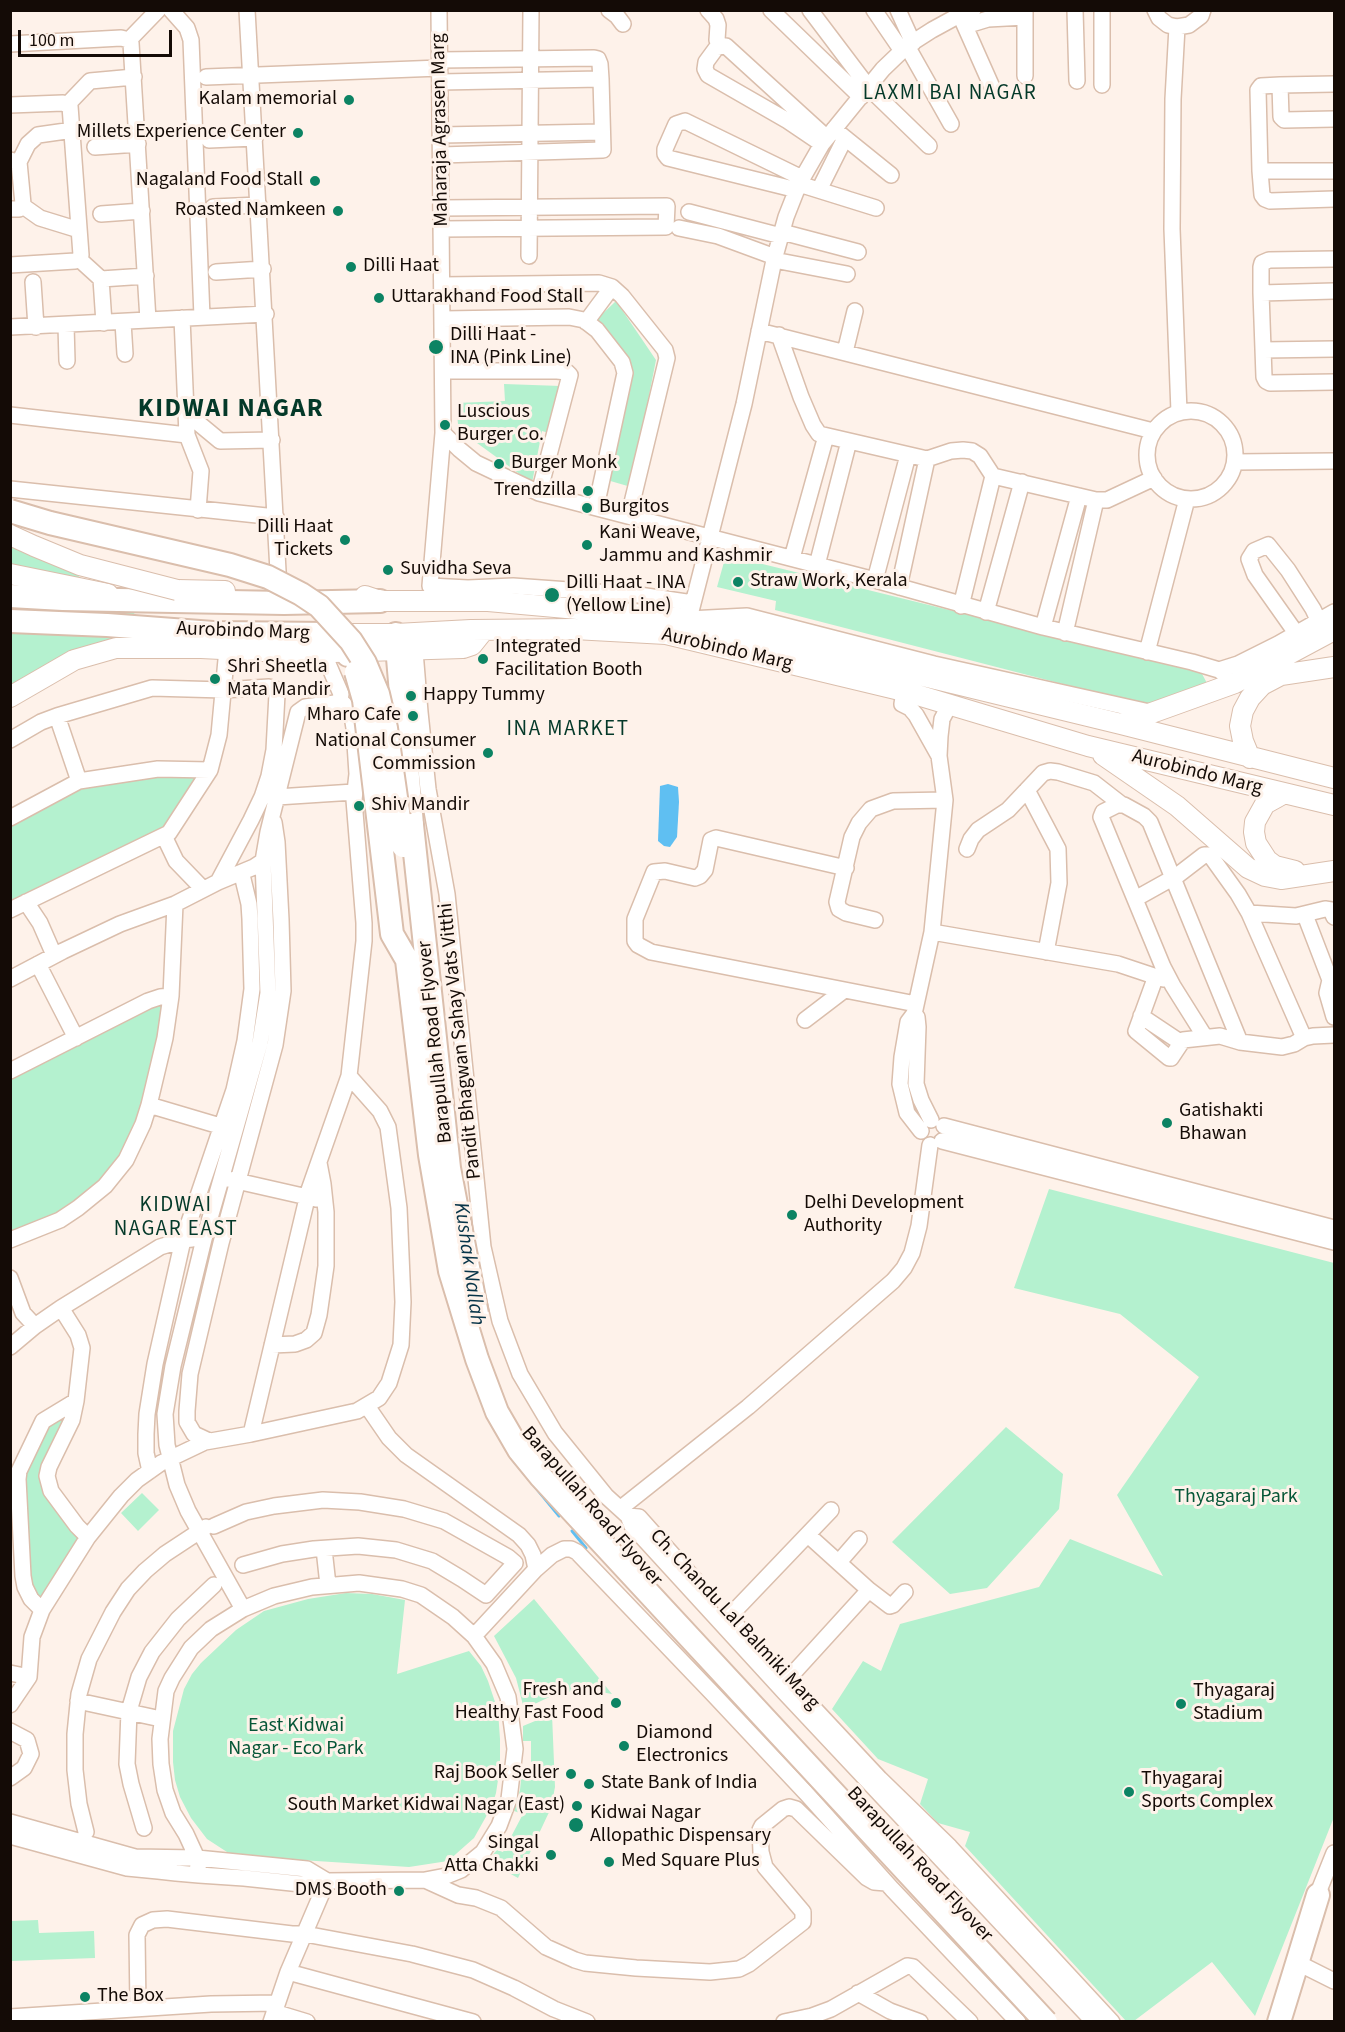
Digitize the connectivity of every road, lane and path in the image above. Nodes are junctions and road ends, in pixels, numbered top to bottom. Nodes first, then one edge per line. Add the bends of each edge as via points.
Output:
1 (158, 10) edge
2 (171, 10) edge
3 (248, 10) edge
4 (439, 10) edge
5 (531, 10) edge
6 (609, 10) edge
7 (708, 10) edge
8 (771, 10) edge
9 (810, 10) edge
10 (874, 10) edge
11 (898, 10) edge
12 (1081, 10) edge
13 (1102, 10) edge
14 (1155, 10) edge
15 (1203, 10) edge
16 (1075, 11) edge
17 (1025, 14) edge
18 (963, 15) edge
19 (623, 24) dead end
20 (1177, 27) junction
21 (129, 40) junction
22 (10, 44) edge
23 (720, 46) junction
24 (908, 48) junction
25 (531, 59) junction
26 (446, 70) junction
27 (251, 75) junction
28 (1025, 76) dead end
29 (206, 77) dead end
30 (134, 78) junction
31 (530, 80) junction
32 (601, 80) junction
33 (1077, 81) dead end
34 (1335, 84) edge
35 (1102, 85) dead end
36 (1280, 85) junction
37 (992, 87) dead end
38 (867, 92) junction
39 (68, 104) junction
40 (10, 105) edge
41 (1335, 118) edge
42 (951, 124) dead end
43 (73, 130) junction
44 (529, 132) junction
45 (602, 132) junction
46 (448, 135) junction
47 (832, 137) junction
48 (255, 138) junction
49 (209, 141) dead end
50 (138, 144) junction
51 (929, 146) dead end
52 (95, 147) dead end
53 (530, 153) junction
54 (448, 155) junction
55 (14, 161) edge
56 (1260, 171) junction
57 (1335, 171) edge
58 (891, 175) dead end
59 (800, 184) junction
60 (819, 190) junction
61 (1335, 199) edge
62 (259, 205) junction
63 (213, 207) dead end
64 (530, 207) junction
65 (17, 208) edge
66 (448, 208) junction
67 (876, 208) dead end
68 (142, 211) junction
69 (690, 212) dead end
70 (101, 214) dead end
71 (448, 228) junction
72 (529, 228) junction
73 (679, 228) dead end
74 (79, 230) junction
75 (781, 234) junction
76 (800, 237) junction
77 (858, 252) dead end
78 (529, 256) dead end
79 (775, 258) junction
80 (79, 259) junction
81 (1335, 259) edge
82 (793, 264) junction
83 (10, 265) edge
84 (263, 269) junction
85 (216, 272) dead end
86 (847, 274) dead end
87 (146, 276) junction
88 (101, 279) junction
89 (33, 282) dead end
90 (442, 285) junction
91 (612, 287) junction
92 (1335, 291) edge
93 (1261, 293) junction
94 (855, 311) dead end
95 (266, 314) junction
96 (202, 317) junction
97 (182, 318) junction
98 (443, 319) junction
99 (148, 320) junction
100 (123, 322) junction
101 (586, 322) junction
102 (104, 323) junction
103 (66, 325) junction
104 (10, 327) edge
105 (36, 327) junction
106 (759, 331) junction
107 (778, 335) junction
108 (1335, 349) edge
109 (1263, 350) junction
110 (845, 352) junction
111 (125, 354) dead end
112 (67, 361) dead end
113 (443, 371) junction
114 (1335, 382) edge
115 (185, 412) junction
116 (1179, 412) junction
117 (10, 415) edge
118 (1154, 431) junction
119 (443, 433) junction
120 (187, 435) junction
121 (826, 436) junction
122 (272, 441) junction
123 (849, 441) junction
124 (908, 455) junction
125 (927, 459) junction
126 (1335, 461) edge
127 (1235, 462) junction
128 (993, 476) junction
129 (1154, 478) junction
130 (1022, 482) junction
131 (10, 489) edge
132 (539, 494) junction
133 (1079, 496) junction
134 (1187, 499) junction
135 (1096, 500) junction
136 (596, 507) junction
137 (198, 510) junction
138 (10, 511) edge
139 (629, 515) junction
140 (276, 517) junction
141 (10, 535) edge
142 (712, 537) junction
143 (793, 554) junction
144 (818, 560) junction
145 (879, 564) junction
146 (903, 569) junction
147 (10, 574) edge
148 (875, 580) junction
149 (430, 586) junction
150 (899, 587) junction
151 (280, 592) junction
152 (10, 596) edge
153 (128, 599) junction
154 (963, 599) junction
155 (380, 601) junction
156 (447, 602) junction
157 (988, 605) junction
158 (1047, 609) junction
159 (691, 611) junction
160 (1335, 612) edge
161 (1069, 614) junction
162 (10, 621) edge
163 (1043, 627) junction
164 (1324, 629) edge
165 (1065, 633) junction
166 (230, 641) junction
167 (406, 641) junction
168 (1297, 642) junction
169 (340, 652) junction
170 (1147, 652) junction
171 (1335, 667) edge
172 (920, 669) junction
173 (1219, 670) junction
174 (1307, 671) junction
175 (1235, 683) junction
176 (229, 689) junction
177 (102, 693) dead end
178 (126, 695) junction
179 (10, 697) edge
180 (903, 698) junction
181 (340, 700) junction
182 (950, 704) junction
183 (1154, 713) junction
184 (57, 716) junction
185 (1121, 724) junction
186 (10, 740) edge
187 (1088, 746) junction
188 (939, 756) junction
189 (1259, 760) junction
190 (210, 770) junction
191 (1335, 778) edge
192 (80, 781) junction
193 (1027, 790) junction
194 (354, 792) junction
195 (1283, 794) junction
196 (277, 797) junction
197 (945, 800) junction
198 (1121, 804) junction
199 (1335, 805) edge
200 (273, 814) junction
201 (10, 818) edge
202 (164, 836) junction
203 (967, 849) dead end
204 (1335, 860) edge
205 (263, 861) junction
206 (846, 868) junction
207 (1335, 871) edge
208 (240, 874) junction
209 (1173, 877) junction
210 (218, 882) junction
211 (203, 889) junction
212 (1135, 898) junction
213 (26, 902) junction
214 (175, 904) junction
215 (10, 910) edge
216 (1249, 913) junction
217 (1305, 915) junction
218 (1335, 917) edge
219 (875, 920) dead end
220 (932, 932) junction
221 (1046, 952) junction
222 (54, 955) junction
223 (427, 962) junction
224 (38, 964) junction
225 (1156, 976) junction
226 (10, 979) edge
227 (1173, 986) junction
228 (843, 991) junction
229 (171, 996) junction
230 (915, 1009) junction
231 (1335, 1017) edge
232 (805, 1020) dead end
233 (1335, 1035) edge
234 (1205, 1037) junction
235 (76, 1038) junction
236 (1305, 1038) junction
237 (1240, 1042) junction
238 (10, 1071) edge
239 (349, 1076) junction
240 (149, 1105) junction
241 (229, 1128) junction
242 (934, 1133) junction
243 (319, 1163) junction
244 (222, 1179) junction
245 (238, 1180) junction
246 (307, 1197) junction
247 (325, 1201) junction
248 (1264, 1217) junction
249 (1335, 1227) edge
250 (204, 1239) junction
251 (10, 1240) edge
252 (183, 1240) junction
253 (1335, 1242) edge
254 (10, 1278) edge
255 (61, 1308) junction
256 (35, 1326) junction
257 (272, 1345) junction
258 (10, 1347) edge
259 (76, 1401) junction
260 (367, 1406) junction
261 (251, 1434) junction
262 (209, 1441) junction
263 (171, 1459) junction
264 (150, 1471) junction
265 (831, 1510) dead end
266 (624, 1512) junction
267 (198, 1527) junction
268 (808, 1535) junction
269 (88, 1537) junction
270 (859, 1539) dead end
271 (324, 1549) junction
272 (839, 1562) junction
273 (243, 1565) dead end
274 (536, 1569) junction
275 (214, 1585) dead end
276 (328, 1585) junction
277 (869, 1590) junction
278 (905, 1592) dead end
279 (243, 1609) junction
280 (42, 1610) junction
281 (725, 1620) junction
282 (474, 1636) junction
283 (10, 1673) edge
284 (29, 1677) junction
285 (788, 1679) junction
286 (78, 1701) junction
287 (10, 1705) edge
288 (129, 1711) junction
289 (161, 1719) junction
290 (10, 1731) edge
291 (10, 1778) edge
292 (10, 1822) edge
293 (144, 1828) dead end
294 (86, 1832) dead end
295 (10, 1836) edge
296 (945, 1853) junction
297 (197, 1858) junction
298 (1334, 1858) edge
299 (199, 1875) junction
300 (425, 1880) junction
301 (327, 1881) junction
302 (886, 1883) junction
303 (1318, 1894) junction
304 (305, 1934) junction
305 (1297, 1964) junction
306 (288, 1972) junction
307 (1335, 1981) edge
308 (858, 1993) junction
309 (138, 2008) junction
310 (274, 2012) edge
311 (823, 2012) junction
312 (10, 2017) edge
313 (307, 2022) edge
314 (473, 2022) edge
315 (587, 2022) edge
316 (784, 2022) edge
317 (837, 2022) edge
318 (920, 2022) edge
319 (970, 2022) edge
320 (1018, 2022) edge
321 (1046, 2022) edge
322 (1062, 2022) edge
323 (1094, 2022) edge
324 (1112, 2022) edge
325 (1267, 2022) edge
326 (1279, 2022) edge

1 - 21 street
2 - 96 street via 187,28 191,40
3 - 27 street
4 - 26 street, Maharaja Agrasen Marg
5 - 25 street
6 - 19 street
7 - 23 street via 716,19
8 - 38 street
9 - 38 street
10 - 24 street
11 - 24 street
12 - 16 street
13 - 35 street
14 - 20 street via 1168,25
15 - 20 street via 1189,25
16 - 33 street
17 - 18 street via 993,18
17 - 28 street
18 - 24 street
18 - 37 street
20 - 116 street via 1172,229
21 - 22 street
21 - 30 street
23 - 47 street via 726,46
23 - 47 street via 706,62 708,75 788,121
24 - 38 street
24 - 42 street
25 - 26 street
25 - 31 street
25 - 32 street via 598,59
26 - 27 street
26 - 31 street
26 - 46 street, Maharaja Agrasen Marg
27 - 29 street
27 - 48 street
30 - 39 street via 90,81
30 - 50 street
31 - 32 street
31 - 44 street
32 - 45 street
34 - 36 street
36 - 41 street via 1284,120
36 - 56 street via 1258,90
38 - 47 street
38 - 51 street
39 - 40 street
39 - 43 street
43 - 55 street via 38,135
43 - 74 street
44 - 45 street
44 - 46 street
44 - 53 street
45 - 53 street via 600,151
46 - 54 street, Maharaja Agrasen Marg
47 - 58 street
47 - 59 street
47 - 60 street
48 - 49 street
48 - 62 street
50 - 52 street
50 - 68 street
53 - 54 street
53 - 64 street
54 - 66 street, Maharaja Agrasen Marg
55 - 65 street
56 - 57 street
56 - 61 street via 1264,199
59 - 59 street via 685,121 676,124 665,149 668,158
59 - 60 street
59 - 75 street
60 - 67 street
62 - 63 street
62 - 84 street
64 - 66 street
64 - 72 street
64 - 72 street via 667,206 667,216 666,227
65 - 74 street
66 - 71 street, Maharaja Agrasen Marg
68 - 70 street
68 - 87 street
69 - 75 street
71 - 72 street
71 - 90 street, Maharaja Agrasen Marg
72 - 78 street
73 - 79 street via 718,236
74 - 80 street
75 - 76 street
75 - 79 street
76 - 77 street
76 - 82 street
79 - 82 street
79 - 106 street
80 - 83 street
80 - 88 street
81 - 93 street via 1262,263
82 - 86 street
84 - 85 street
84 - 95 street
87 - 88 street
87 - 99 street
88 - 102 street
89 - 105 street
90 - 91 street via 598,283
90 - 98 street, Maharaja Agrasen Marg
91 - 101 street
91 - 139 street via 665,350 667,358
92 - 93 street
93 - 109 street
94 - 110 street
95 - 96 street
95 - 122 street
96 - 97 street
97 - 99 street
97 - 115 street
98 - 101 street via 569,317
98 - 113 street, Maharaja Agrasen Marg
99 - 100 street
100 - 102 street
100 - 111 street
101 - 136 street via 622,362 625,373
102 - 103 street
103 - 105 street
103 - 112 street
104 - 105 street
106 - 107 street
106 - 142 street
107 - 110 street
107 - 121 street via 808,416 815,430
108 - 109 street
109 - 114 street via 1266,381
110 - 118 street
113 - 119 street, Maharaja Agrasen Marg
113 - 132 street via 557,371 570,375
115 - 120 street
115 - 122 street via 220,441
116 - 118 street via 1164,419
116 - 127 street via 1195,411 1218,420 1229,433
117 - 120 street
118 - 129 street via 1146,456
119 - 132 street via 476,463
119 - 149 street, Maharaja Agrasen Marg
120 - 137 street via 201,471
121 - 123 street
121 - 143 street
122 - 140 street
123 - 124 street
123 - 144 street
124 - 125 street
124 - 145 street
125 - 128 street via 972,451
125 - 146 street
126 - 127 street
127 - 134 street via 1227,480 1212,494
128 - 130 street
128 - 154 street
129 - 134 street via 1162,489
129 - 135 street via 1107,500
130 - 133 street
130 - 157 street
131 - 137 street
132 - 136 street
133 - 135 street
133 - 158 street
134 - 170 street
135 - 161 street
136 - 139 street
137 - 140 street
138 - 223 highway, bridge via 268,577 301,594 337,623 365,663 378,694 410,898
139 - 142 street
140 - 151 street
141 - 151 main road, bridge via 80,565 177,590
142 - 143 street
142 - 159 street
143 - 144 street
144 - 148 street
145 - 146 street
145 - 148 street
146 - 150 street
147 - 153 main road
148 - 150 street
149 - 156 street
149 - 159 street, Aurobindo Marg via 513,586 639,595
150 - 154 street
151 - 155 main road via 360,595
152 - 153 highway, Aurobindo Marg
153 - 155 highway, Aurobindo Marg
154 - 157 street
155 - 156 main road, Aurobindo Marg
156 - 159 main road, Aurobindo Marg
157 - 163 street
158 - 161 street
158 - 163 street
159 - 172 main road, Aurobindo Marg via 739,630
159 - 172 street, Aurobindo Marg via 747,616
160 - 164 street
161 - 165 street
162 - 166 highway, Aurobindo Marg via 107,625
163 - 165 street
164 - 168 main road
164 - 168 street via 1268,545 1254,551 1249,559 1255,575
165 - 170 street
166 - 169 highway, Aurobindo Marg
166 - 176 street
166 - 179 main road via 116,648 86,655
167 - 169 main road, Aurobindo Marg
167 - 180 main road, Aurobindo Marg via 484,630 666,633
167 - 223 highway, Barapullah Road Flyover, bridge via 399,674
167 - 266 street, Pandit Bhagwan Sahay Vats Vitthi via 446,883 476,1194 491,1290 509,1349 535,1400 555,1433 606,1496
168 - 173 street
168 - 174 main road via 1298,667
168 - 175 main road
169 - 181 street
169 - 321 highway, Barapullah Road Flyover, bridge via 364,700 392,934 406,960 430,1155 450,1271 496,1412 541,1477
170 - 173 street
171 - 174 main road
172 - 183 street, Aurobindo Marg
172 - 185 main road, Aurobindo Marg
173 - 175 street
174 - 189 main road via 1281,675 1262,685 1250,698 1240,726 1243,741
175 - 183 main road
176 - 178 street via 152,688
176 - 190 street
176 - 210 street via 275,689 274,750 262,796
177 - 178 street via 124,688
178 - 184 street
180 - 182 main road, Aurobindo Marg
180 - 188 street
181 - 194 street via 352,716 357,774
181 - 196 street via 298,712
182 - 187 main road, Aurobindo Marg
182 - 188 street via 942,719
183 - 185 main road
184 - 186 street
184 - 192 street
185 - 189 main road, Aurobindo Marg
187 - 195 main road, Aurobindo Marg
187 - 207 main road via 1177,806 1248,868 1281,879
188 - 197 street
189 - 191 main road, Aurobindo Marg
190 - 192 street via 158,769
190 - 202 street
192 - 201 street
193 - 198 street via 1050,771 1094,783
193 - 203 street via 1008,810 978,830
193 - 221 street via 1058,849 1059,883
194 - 196 street
194 - 239 street via 364,941
195 - 199 main road, Aurobindo Marg
195 - 204 main road via 1259,812 1254,832 1260,852 1285,870
196 - 200 street
197 - 206 street via 893,801 871,809 852,837
197 - 220 street
198 - 209 street via 1147,818
198 - 212 street via 1103,812 1101,817
200 - 205 street
200 - 245 street via 283,992 275,1045
202 - 211 street via 176,861
202 - 213 street
205 - 208 street
205 - 241 street via 268,993 260,1043
206 - 219 street via 837,902 839,909
206 - 228 street via 716,838 711,840 705,870 700,876 654,872 634,926 635,941 651,952
208 - 210 street
208 - 241 street via 249,904 252,989
209 - 212 street
209 - 216 street via 1208,854
209 - 237 street
210 - 211 street
211 - 214 street
212 - 227 street
213 - 215 street
213 - 222 street
214 - 222 street
214 - 229 street
216 - 217 street
216 - 236 street
217 - 218 street via 1325,909
217 - 231 street via 1330,980 1327,993
220 - 221 street
220 - 230 street
221 - 225 street via 1118,964
222 - 224 street
223 - 322 highway, Barapullah Road Flyover, bridge via 449,1168 460,1231 487,1351 508,1406 528,1438 586,1509
224 - 226 street
224 - 235 street
225 - 227 street
225 - 234 street via 1142,1016 1182,1041
227 - 234 street
228 - 230 street
228 - 232 street
229 - 235 street via 148,1001
229 - 240 street
230 - 242 street via 916,1084
233 - 236 street
234 - 237 street via 1220,1036
235 - 238 street
236 - 237 street via 1282,1047
239 - 243 street
239 - 260 street via 380,1111 388,1127 399,1208 401,1345 390,1383
240 - 241 street
240 - 251 street via 126,1160 105,1186 60,1220
241 - 244 street
241 - 252 street
242 - 248 street
242 - 266 street via 919,1226 904,1268
243 - 246 street
243 - 247 street
244 - 245 street
244 - 250 street
245 - 246 street
245 - 262 street via 190,1374 188,1422 194,1434
246 - 247 street
246 - 257 street
247 - 257 street via 326,1266 314,1333 295,1344
248 - 249 street
248 - 253 street
250 - 252 street
250 - 263 street via 165,1414
252 - 255 street via 160,1247
252 - 264 street via 154,1364 147,1414 146,1453
254 - 256 street via 23,1312
255 - 256 street
255 - 259 street via 82,1348
256 - 258 street
257 - 261 street
259 - 269 street via 72,1420 47,1476 51,1491
259 - 280 street via 43,1421 19,1471 23,1576 31,1599
260 - 261 street
260 - 274 street via 406,1455 519,1535 528,1545
261 - 262 street
262 - 263 street
263 - 264 street
263 - 267 street via 177,1485
264 - 269 street via 121,1496
265 - 268 street
266 - 281 street, Ch. Chandu Lal Balmiki Marg via 639,1517
267 - 271 street via 274,1506 323,1500 360,1502 444,1521 514,1563 486,1595 432,1561 358,1546
267 - 279 street
267 - 286 street via 145,1570 123,1596 100,1633
268 - 272 street
268 - 281 street
269 - 280 street
270 - 272 street
271 - 273 street via 282,1554
271 - 276 street
272 - 277 street
274 - 282 street
274 - 302 street via 557,1552 576,1552
275 - 288 street via 178,1619 152,1652 139,1677
276 - 279 street via 282,1594
276 - 282 street via 381,1585 421,1595
277 - 278 street via 890,1606
277 - 285 street
279 - 289 street via 191,1647 166,1691
280 - 284 street via 32,1637
281 - 285 street, Ch. Chandu Lal Balmiki Marg
281 - 296 street, Ch. Chandu Lal Balmiki Marg
282 - 300 street via 494,1664 508,1697 515,1749 509,1796 499,1826 483,1852 461,1870
283 - 284 street
284 - 287 street
285 - 296 street, Ch. Chandu Lal Balmiki Marg
286 - 288 street
286 - 294 street via 75,1770
288 - 289 street
288 - 293 street via 127,1764
289 - 297 street via 159,1739 165,1790
290 - 291 street via 27,1740 31,1755 24,1768
292 - 297 street via 135,1857
295 - 299 street via 127,1868
296 - 323 street, Ch. Chandu Lal Balmiki Marg
296 - 324 street, Ch. Chandu Lal Balmiki Marg
297 - 299 street
297 - 301 street via 307,1869
298 - 303 street
299 - 301 street via 301,1884
300 - 301 street
300 - 302 street via 501,1908 546,1947 575,1960 710,1972 749,1964 803,1923 803,1912 765,1867 761,1852 760,1830 783,1809 796,1809 867,1878
301 - 304 street
302 - 320 street
303 - 305 highway
303 - 325 street
304 - 306 street
304 - 309 street via 153,1920 142,1925 137,1935
304 - 315 street via 472,1970
305 - 307 street
305 - 326 highway
306 - 310 street
306 - 314 street
308 - 311 street
308 - 318 street
308 - 319 street via 903,1966 910,1966
309 - 310 street
309 - 312 street
310 - 313 street
311 - 316 street
311 - 317 street

